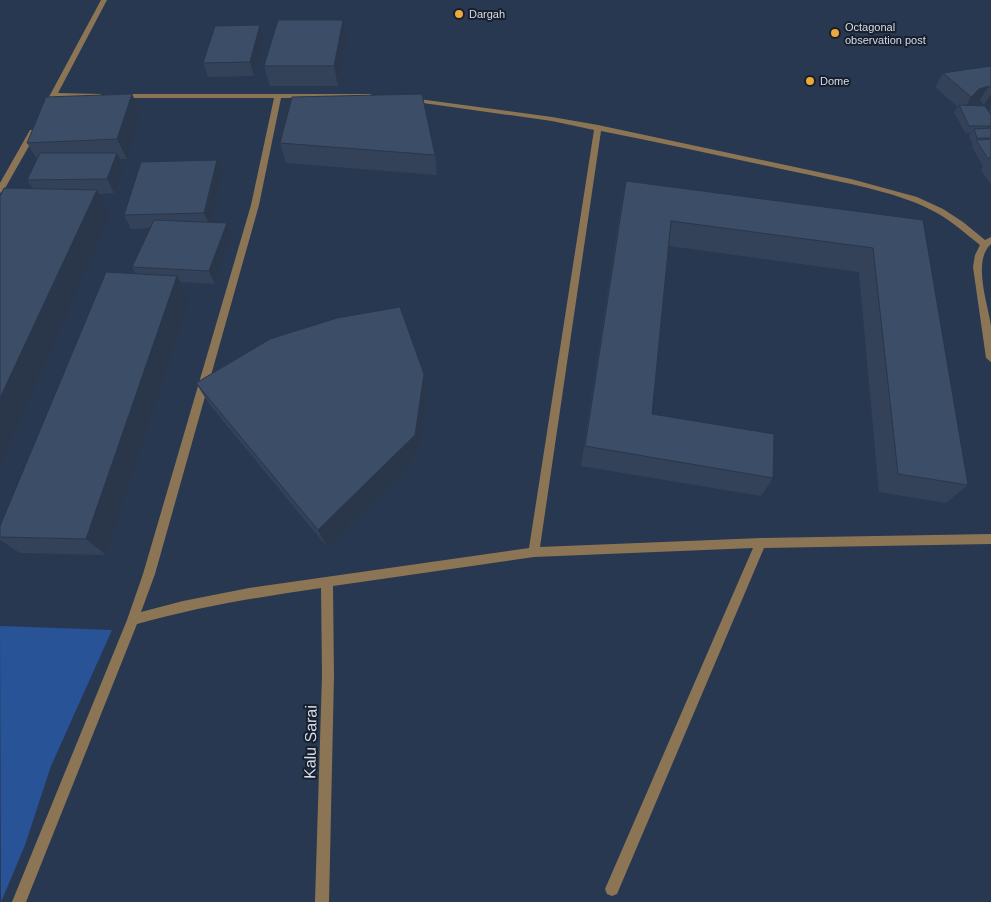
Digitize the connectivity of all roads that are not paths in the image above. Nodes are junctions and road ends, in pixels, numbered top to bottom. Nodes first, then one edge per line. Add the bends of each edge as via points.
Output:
1 (104, 0) edge
2 (53, 95) junction
3 (377, 96) edge
4 (278, 97) junction
5 (406, 100) edge
6 (49, 103) edge
7 (598, 127) junction
8 (35, 128) edge
9 (0, 190) edge
10 (988, 242) edge
11 (991, 358) edge
12 (991, 539) edge
13 (761, 544) junction
14 (534, 552) junction
15 (327, 582) junction
16 (132, 620) junction
17 (612, 888) dead end
18 (19, 902) edge
19 (322, 902) edge

1 - 2 street
2 - 4 street
2 - 6 street
3 - 4 street
4 - 16 street via 255,205
5 - 7 street
7 - 10 street via 850,182 914,200 940,211
7 - 14 street
8 - 9 street
10 - 11 street via 978,254 977,267
12 - 13 street
13 - 14 street
13 - 17 street
14 - 15 street
15 - 16 street via 249,593
15 - 19 street, Kalu Sarai via 328,686
16 - 18 street

